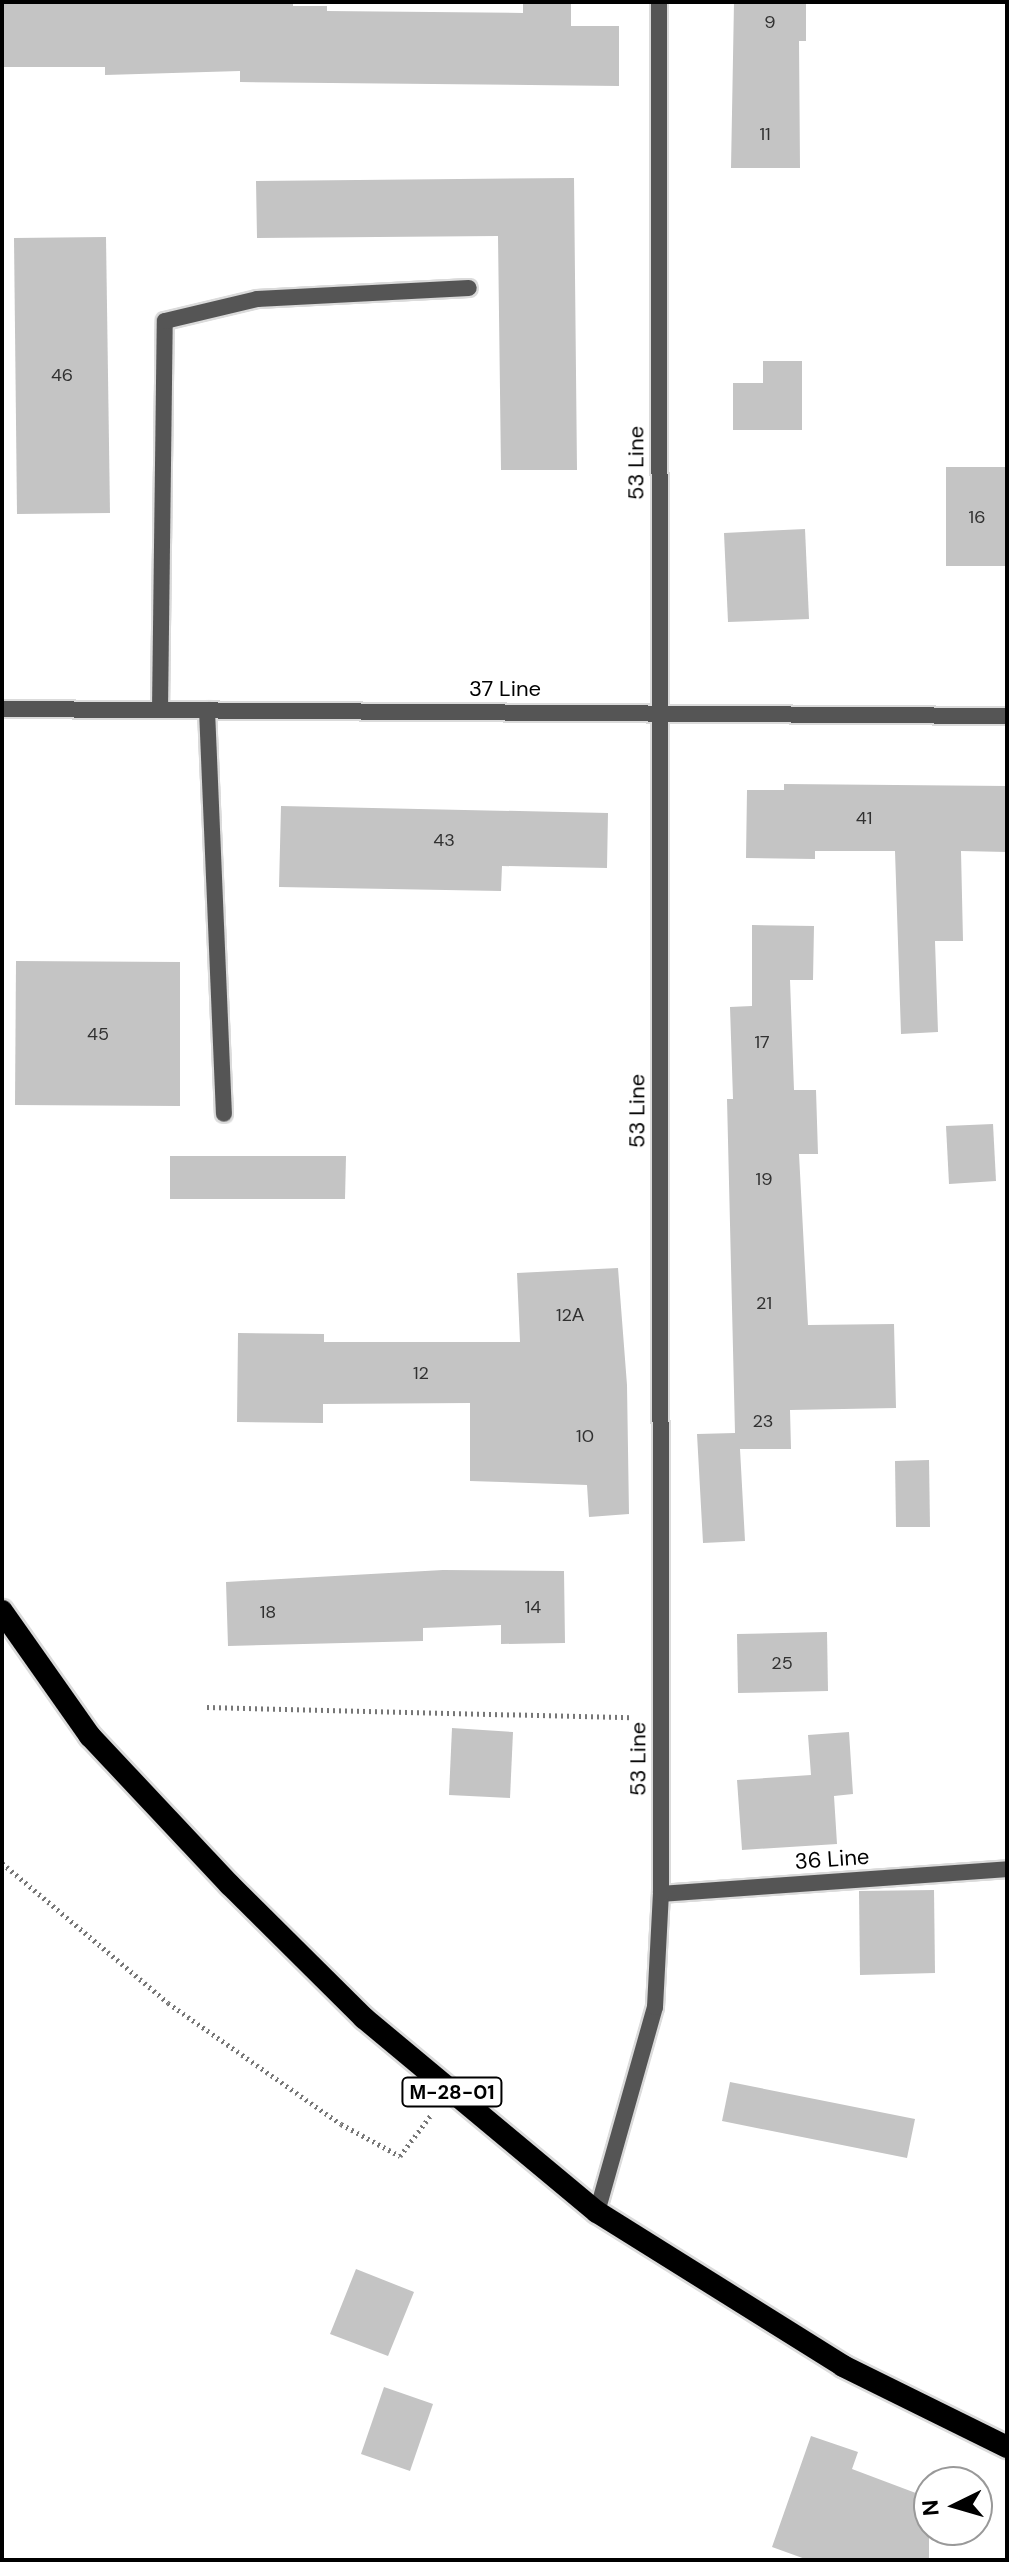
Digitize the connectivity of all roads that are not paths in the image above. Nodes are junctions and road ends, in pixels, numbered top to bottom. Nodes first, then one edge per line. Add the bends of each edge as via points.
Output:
1 (659, 2) edge
2 (469, 288) dead end
3 (2, 709) edge
4 (160, 710) junction
5 (207, 710) junction
6 (658, 712) junction
7 (1007, 716) edge
8 (224, 1114) dead end
9 (2, 1611) edge
10 (1007, 1869) edge
11 (661, 1894) junction
12 (597, 2212) junction
13 (1007, 2447) edge

1 - 6 street, 53 Line
2 - 4 street via 257,299 165,321
3 - 4 street, 37 Line
4 - 5 street, 37 Line
5 - 6 street, 37 Line
5 - 8 street
6 - 7 street, 37 Line
6 - 11 street, 53 Line
9 - 12 highway, М-28-01 via 100,1747 364,2018
10 - 11 street, 36 Line
11 - 12 street, 53 Line via 655,2007
12 - 13 highway, М-28-01 via 843,2366

